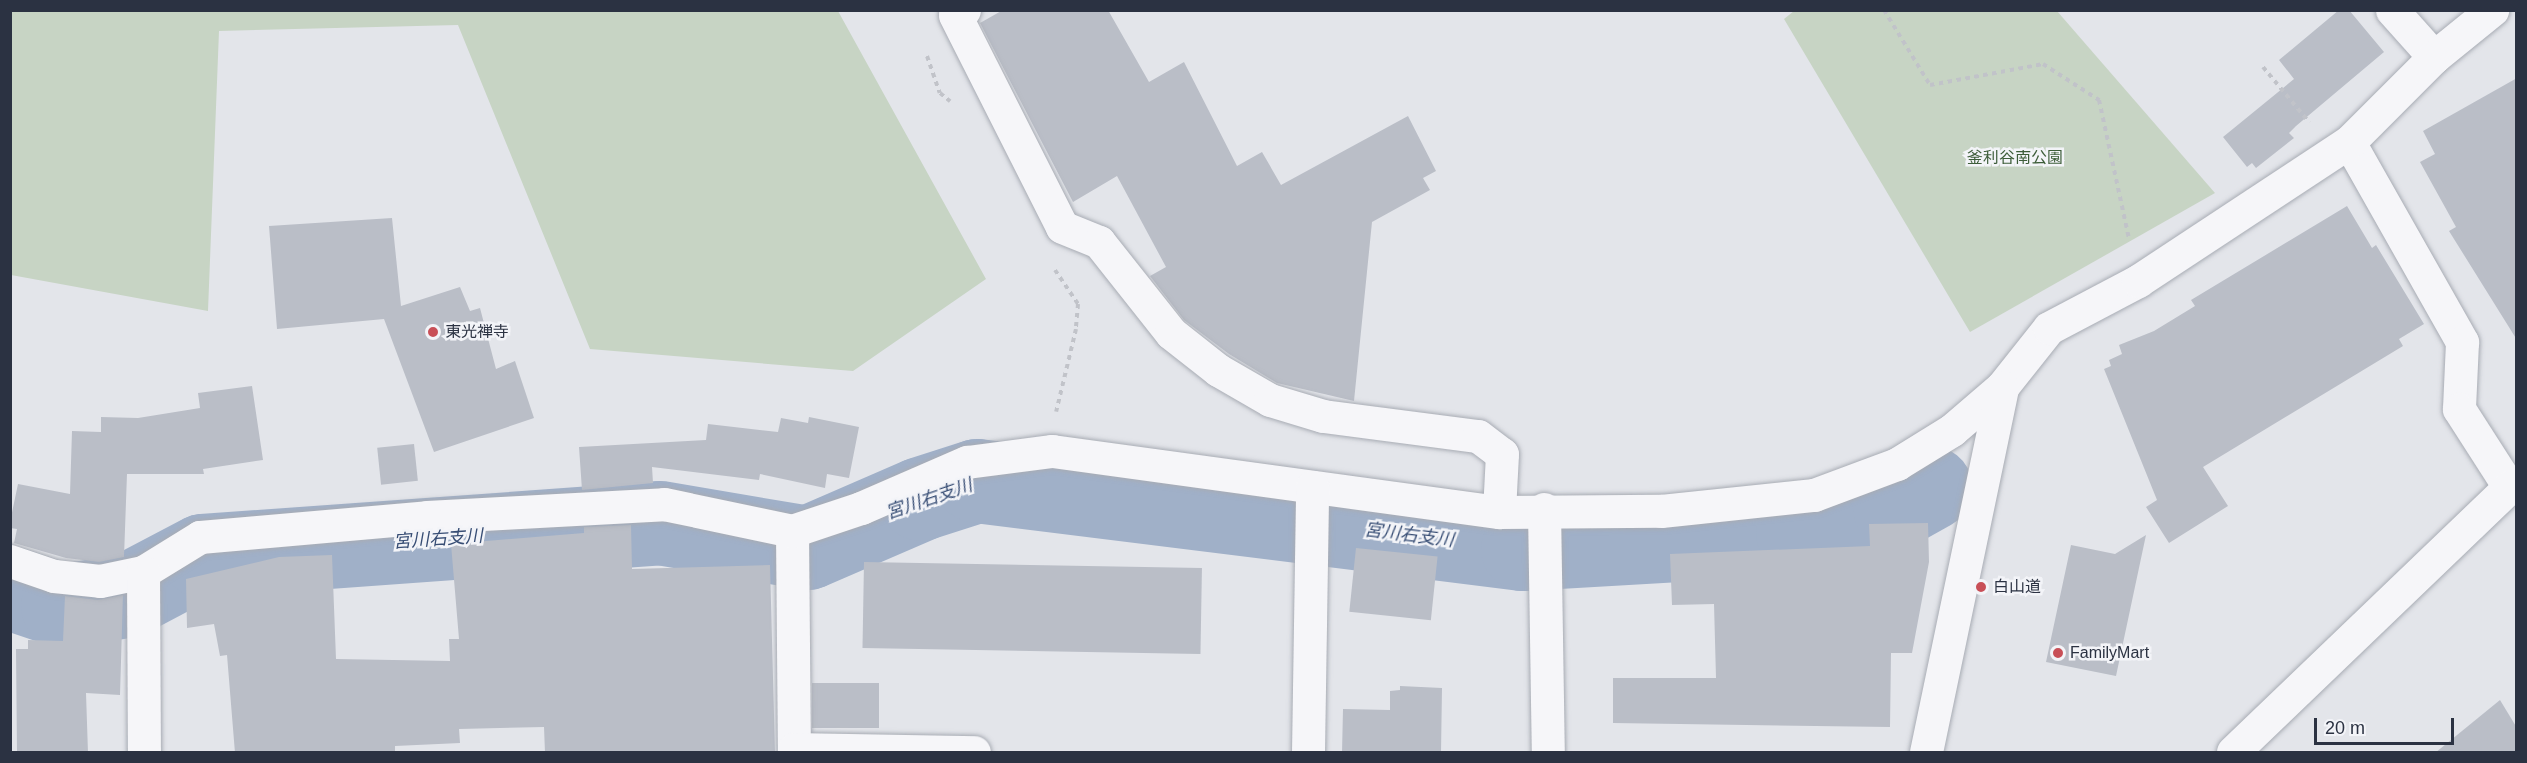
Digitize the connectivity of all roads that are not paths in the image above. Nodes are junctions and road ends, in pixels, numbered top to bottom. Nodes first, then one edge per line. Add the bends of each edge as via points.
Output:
1 (964, 10) edge
2 (2392, 10) edge
3 (2492, 10) edge
4 (2434, 57) junction
5 (2349, 142) junction
6 (2002, 387) junction
7 (2513, 486) edge
8 (1311, 497) junction
9 (1499, 512) junction
10 (1544, 521) junction
11 (792, 545) junction
12 (10, 561) edge
13 (144, 583) junction
14 (794, 751) edge
15 (144, 753) edge
16 (974, 753) edge
17 (1308, 753) edge
18 (1548, 753) edge
19 (1926, 753) edge
20 (2233, 753) edge

1 - 9 street via 955,15 1062,226 1099,242 1171,333 1218,370 1270,400 1323,416 1478,436 1502,454
2 - 4 street
3 - 4 street
4 - 5 street
5 - 6 street via 2138,281 2049,328
5 - 7 street via 2462,342 2459,409
6 - 10 street via 1952,430 1897,464 1814,495
6 - 19 street
7 - 20 street
8 - 9 street
8 - 11 street via 1052,451 1015,453 967,462 861,508
8 - 17 street
9 - 10 street
10 - 18 street
11 - 13 street via 664,504 427,517 200,537
11 - 14 street
12 - 13 street via 54,576
13 - 15 street
14 - 16 street

